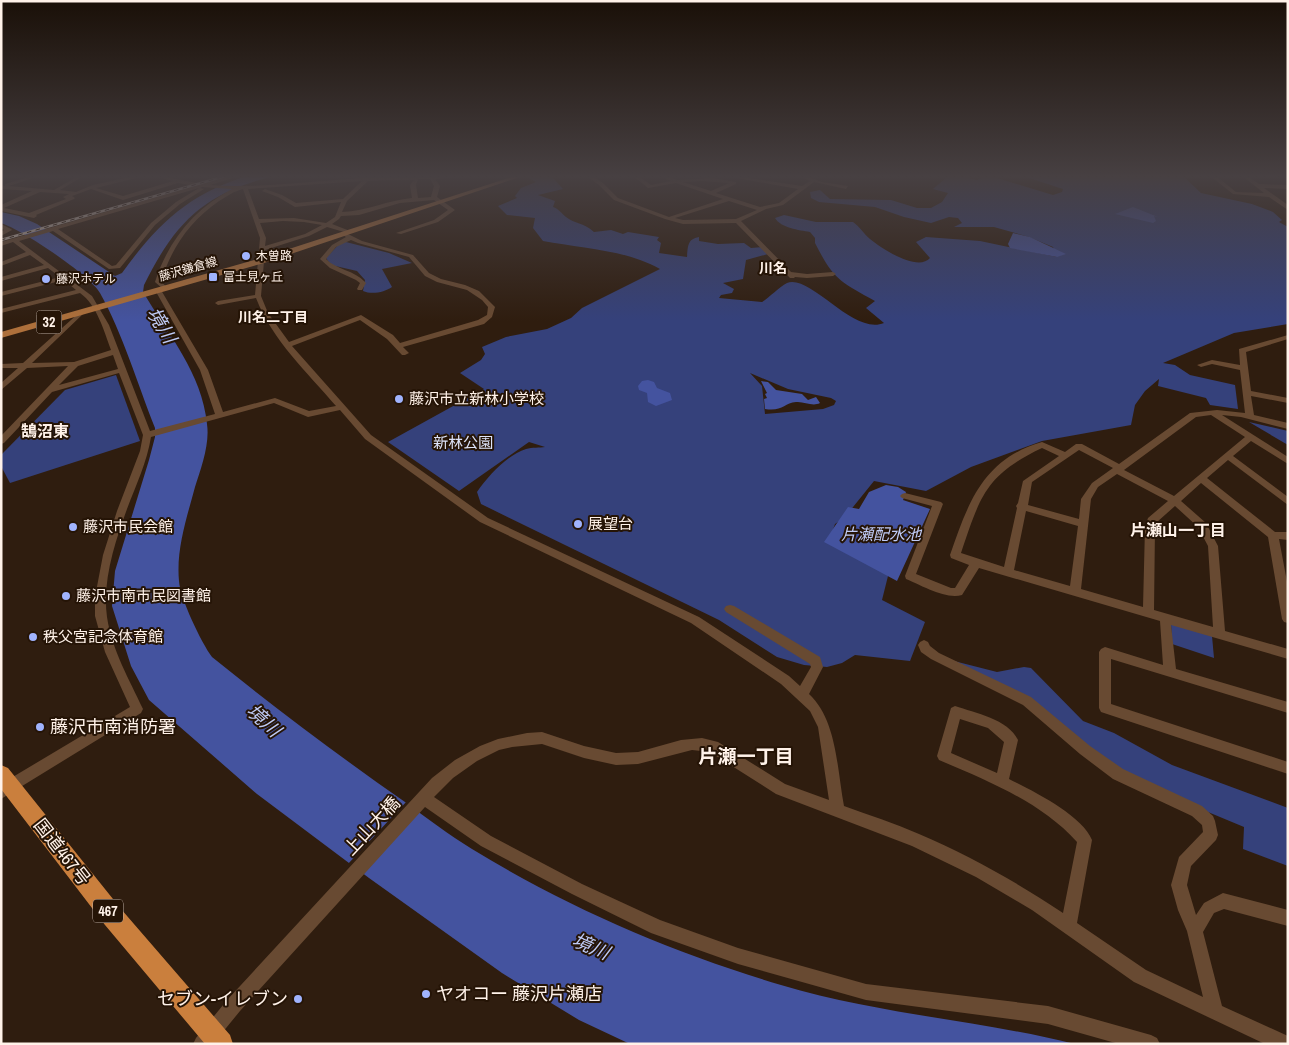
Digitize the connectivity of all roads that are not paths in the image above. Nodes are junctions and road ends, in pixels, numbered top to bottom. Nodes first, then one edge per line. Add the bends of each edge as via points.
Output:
1 (73, 224) edge
2 (155, 224) edge
3 (191, 224) edge
4 (259, 224) edge
5 (329, 224) joint
6 (376, 224) edge
7 (427, 224) edge
8 (740, 224) edge
9 (1, 226) edge
10 (54, 229) junction
11 (399, 233) dead end
12 (1, 234) edge
13 (347, 235) junction
14 (14, 240) junction
15 (1, 244) edge
16 (262, 249) junction
17 (30, 253) junction
18 (261, 260) junction
19 (1, 264) edge
20 (49, 266) junction
21 (833, 274) dead end
22 (65, 278) junction
23 (1, 279) edge
24 (360, 289) dead end
25 (82, 290) junction
26 (160, 290) junction
27 (1, 294) edge
28 (258, 296) junction
29 (218, 303) dead end
30 (98, 308) junction
31 (1, 312) edge
32 (82, 313) junction
33 (1, 335) edge
34 (1287, 337) edge
35 (287, 345) junction
36 (398, 346) junction
37 (1288, 346) edge
38 (113, 352) junction
39 (405, 353) dead end
40 (74, 364) junction
41 (26, 365) junction
42 (1201, 365) dead end
43 (1, 366) edge
44 (1244, 368) junction
45 (122, 370) junction
46 (1, 388) edge
47 (47, 391) junction
48 (1246, 392) junction
49 (1288, 401) edge
50 (341, 407) junction
51 (1212, 412) junction
52 (220, 416) junction
53 (1250, 417) junction
54 (1288, 426) edge
55 (147, 435) junction
56 (1250, 437) junction
57 (2, 439) edge
58 (1065, 455) junction
59 (1228, 456) junction
60 (1288, 460) edge
61 (1119, 469) junction
62 (1202, 478) junction
63 (905, 496) dead end
64 (1174, 500) junction
65 (1288, 502) edge
66 (1021, 506) junction
67 (1083, 524) junction
68 (1273, 535) junction
69 (1288, 536) edge
70 (976, 563) junction
71 (1008, 572) junction
72 (1075, 592) junction
73 (730, 609) dead end
74 (1148, 612) junction
75 (1165, 617) junction
76 (1288, 620) edge
77 (1219, 633) junction
78 (924, 645) dead end
79 (1288, 654) edge
80 (1170, 671) junction
81 (802, 694) junction
82 (1288, 708) edge
83 (1288, 768) edge
84 (1002, 781) junction
85 (4, 784) edge
86 (421, 800) junction
87 (837, 809) junction
88 (1288, 918) edge
89 (1068, 926) junction
90 (1196, 931) junction
91 (1215, 1011) junction
92 (211, 1040) edge
93 (1151, 1044) edge
94 (1285, 1044) edge

1 - 10 street
2 - 10 street via 118,267 111,268
3 - 26 street via 162,266 158,282
4 - 16 street
5 - 13 street
5 - 16 street via 307,235
6 - 13 main road, 藤沢鎌倉線 / 32
7 - 11 street
8 - 21 street via 791,276
9 - 12 street via 9,230
10 - 14 street
13 - 18 main road, 藤沢鎌倉線 / 32
13 - 24 street via 323,259 328,266 357,276 363,282
13 - 36 street via 411,256 418,260 428,275 473,289 492,307 490,316 481,322
14 - 15 street
14 - 17 street
16 - 18 street
17 - 19 street
17 - 20 street
18 - 26 main road, 藤沢鎌倉線 / 32
18 - 28 street
20 - 22 street
20 - 23 street
22 - 25 street
22 - 27 street
25 - 30 street
25 - 31 street
26 - 30 main road, 藤沢鎌倉線 / 32
26 - 52 street via 204,370
28 - 29 street
28 - 35 street via 265,313
30 - 32 main road, 藤沢鎌倉線 / 32
30 - 38 street
32 - 33 main road, 藤沢鎌倉線 / 32
32 - 41 street
34 - 37 street
34 - 44 street via 1242,351
35 - 36 street via 361,317
35 - 50 street
36 - 39 street
38 - 40 street
38 - 45 street
40 - 41 street
40 - 47 street
41 - 43 street
41 - 46 street
42 - 44 street via 1212,362
44 - 48 street
45 - 47 street
45 - 55 street
47 - 57 street
48 - 49 street
48 - 53 street
50 - 52 street via 308,414 275,400
50 - 81 street via 368,437 476,515 695,620
51 - 53 street
51 - 56 street
51 - 61 street via 1190,417
52 - 55 street
53 - 54 street
55 - 85 street via 102,587 101,616 117,667 137,709
56 - 59 street
56 - 60 street
58 - 61 street via 1079,446
58 - 66 street via 1028,481
58 - 70 street via 1042,445 1019,454 986,481 975,500 955,555
59 - 62 street
59 - 65 street
61 - 64 street
61 - 67 street via 1096,485 1087,496
62 - 64 street
62 - 68 street
63 - 70 street via 938,504 910,576 950,592 958,592
64 - 74 street via 1156,515 1150,527
64 - 77 street via 1202,525 1213,546
66 - 67 street
66 - 71 street
67 - 72 street
68 - 69 street
68 - 76 street
70 - 71 street
71 - 72 street
72 - 74 street
73 - 81 street via 816,661 817,667
74 - 75 street
75 - 77 street
75 - 80 street
77 - 79 street
78 - 90 street via 935,656 1027,701 1118,774 1203,816 1210,825 1211,835 1184,862 1179,885
80 - 82 street
80 - 83 street via 1105,652 1105,708
81 - 87 street via 814,707 824,727
84 - 84 street via 944,756 956,712 992,724 1011,740
84 - 89 street via 1074,826 1085,840
85 - 92 highway, 国道467号 / 467
86 - 87 street, 上山大橋 via 437,783 486,748 510,739 542,738 614,759 643,758 702,742 724,752 781,789
86 - 92 street, 上山大橋
86 - 93 street via 486,841 577,889 657,927 738,956 866,992 1048,1015
87 - 89 street, 上山大橋 via 952,857
88 - 90 street via 1223,901 1209,908
89 - 91 street, 上山大橋 via 1140,976
90 - 91 street
91 - 94 street, 上山大橋

